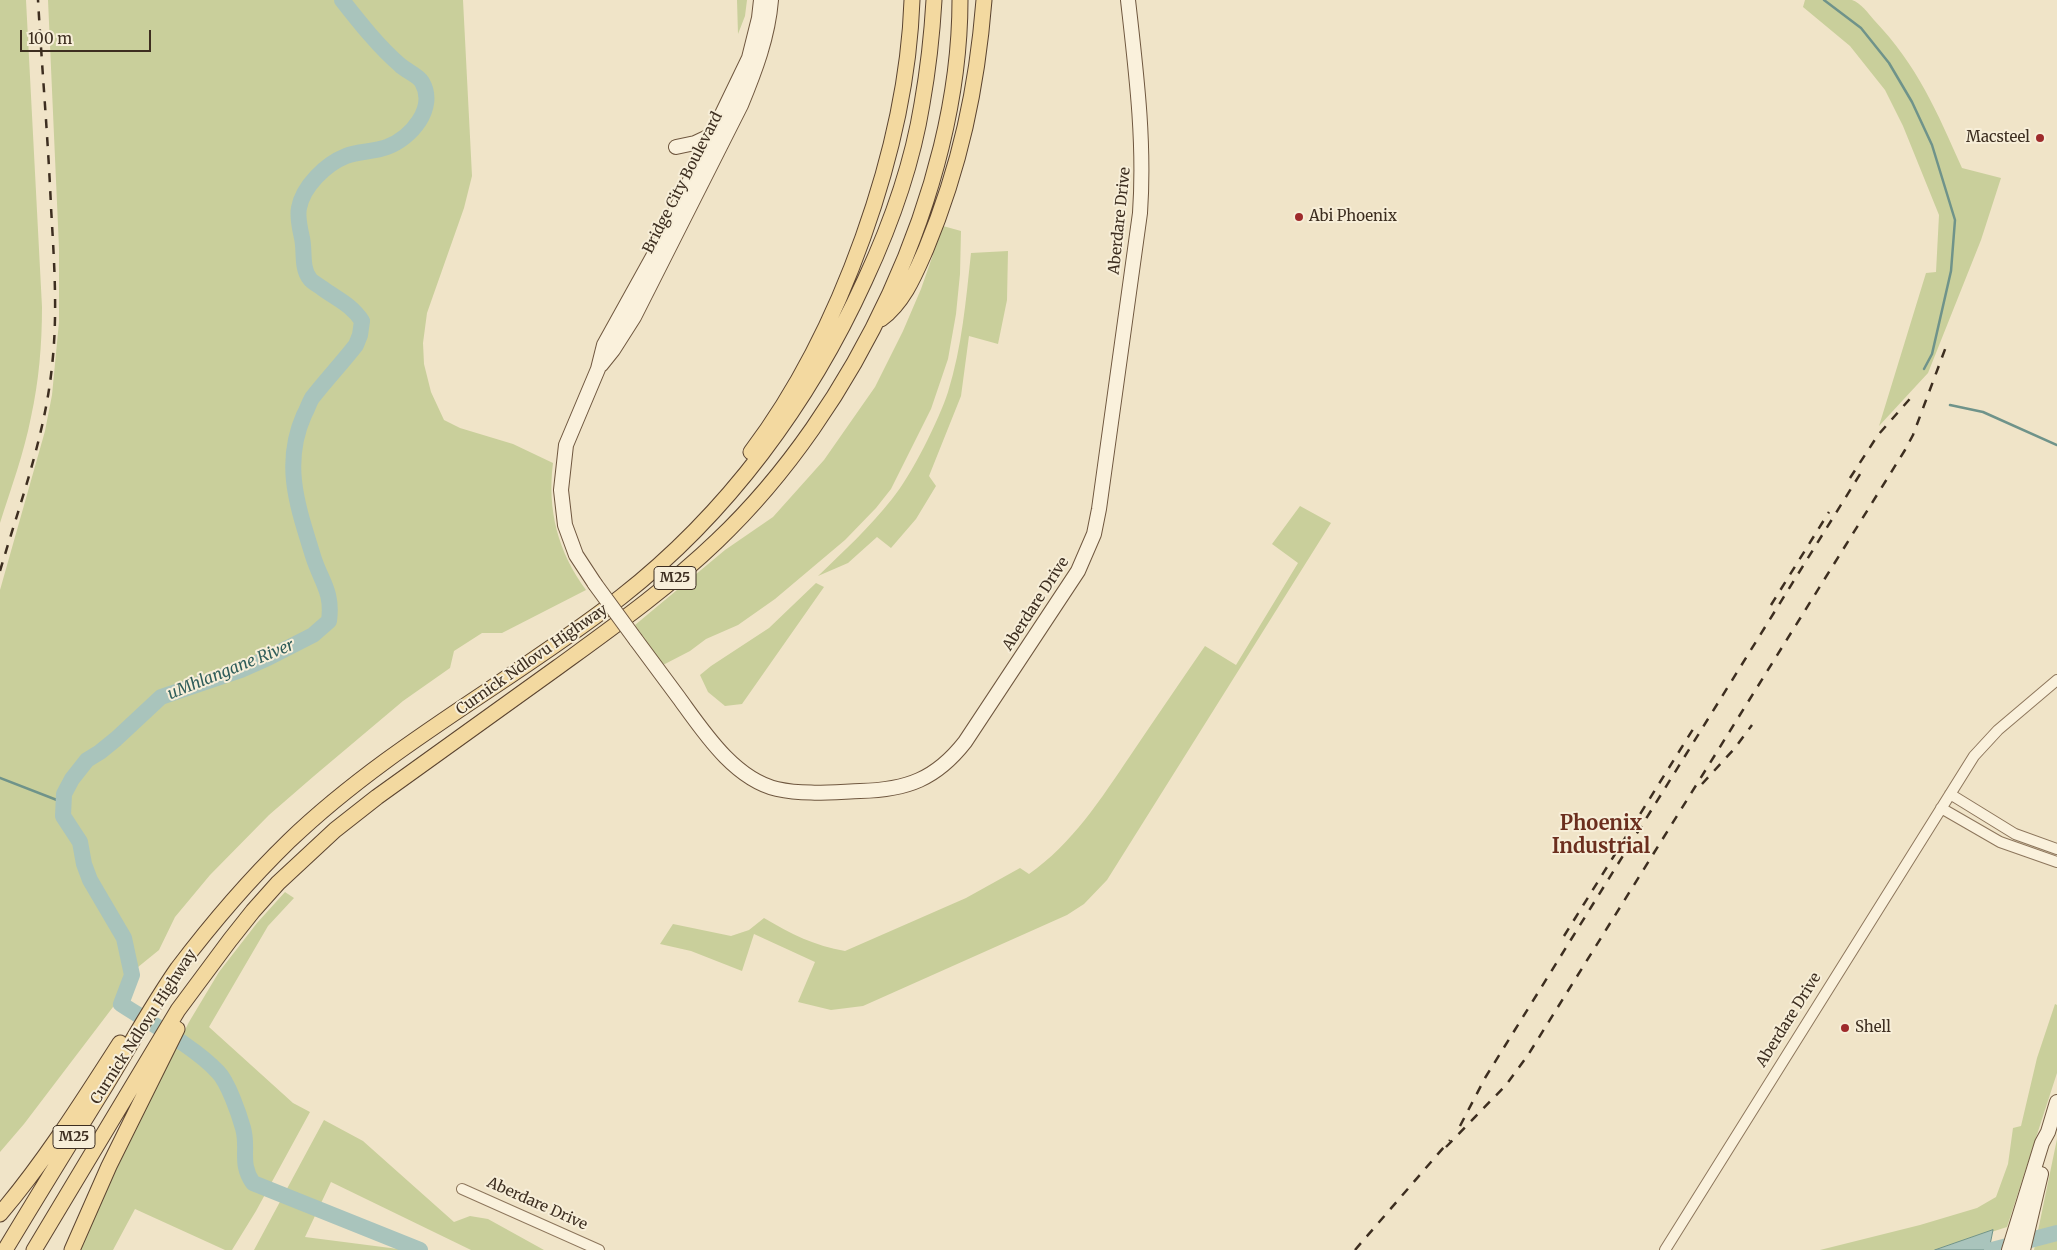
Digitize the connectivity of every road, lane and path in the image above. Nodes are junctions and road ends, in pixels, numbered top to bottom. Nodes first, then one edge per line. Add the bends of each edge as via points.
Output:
1 (761, 0) edge
2 (771, 0) edge
3 (912, 0) edge
4 (934, 0) edge
5 (960, 0) edge
6 (984, 0) edge
7 (1128, 0) edge
8 (712, 135) junction
9 (676, 147) dead end
10 (875, 324) junction
11 (609, 348) junction
12 (636, 640) joint
13 (2057, 680) edge
14 (1950, 794) junction
15 (1941, 808) junction
16 (2057, 849) edge
17 (2057, 862) edge
18 (173, 968) junction
19 (181, 1013) junction
20 (141, 1020) junction
21 (2057, 1102) edge
22 (462, 1189) dead end
23 (2027, 1208) junction
24 (0, 1214) edge
25 (4, 1250) edge
26 (34, 1250) edge
27 (72, 1250) edge
28 (599, 1250) edge
29 (1664, 1250) edge
30 (2009, 1250) edge
31 (2023, 1250) edge

1 - 8 street, Bridge City Boulevard via 749,58
2 - 11 street, Bridge City Boulevard via 766,38 741,105 634,317
3 - 18 main road via 896,119 870,215 842,290 818,342 758,443 721,491 645,568 591,611 390,750 291,828 210,913
4 - 18 main road, Curnick Ndlovu Highway / M25 via 922,105 886,235 824,361 790,416 752,466 685,539 621,597 393,756 314,818 254,876
5 - 10 main road, Curnick Ndlovu Highway / M25 via 950,97 934,174 898,278
6 - 10 main road via 966,129 953,175 914,276 893,309
7 - 12 street, Aberdare Drive via 1142,126 1142,184 1094,534 1078,571 965,742 941,768 912,784 876,791 798,792 775,789 741,771 725,758
8 - 9 street
8 - 11 street, Bridge City Boulevard
10 - 19 main road, Curnick Ndlovu Highway / M25 via 804,442 724,535 668,585 335,830 253,912 199,983
11 - 12 street, Bridge City Boulevard, bridge via 566,445 561,490 564,518 576,554
13 - 14 street, Aberdare Drive via 1998,730 1974,756
14 - 15 street, Aberdare Drive
14 - 16 street via 2015,834
15 - 17 street via 2000,842
15 - 29 street, Aberdare Drive
18 - 20 main road, Curnick Ndlovu Highway / M25
19 - 26 main road, Curnick Ndlovu Highway / M25
19 - 27 main road via 93,1198
20 - 24 main road via 22,1188
20 - 25 main road, Curnick Ndlovu Highway / M25
21 - 23 street via 2048,1132 2048,1144
22 - 28 street, Aberdare Drive
23 - 30 street
23 - 31 street

